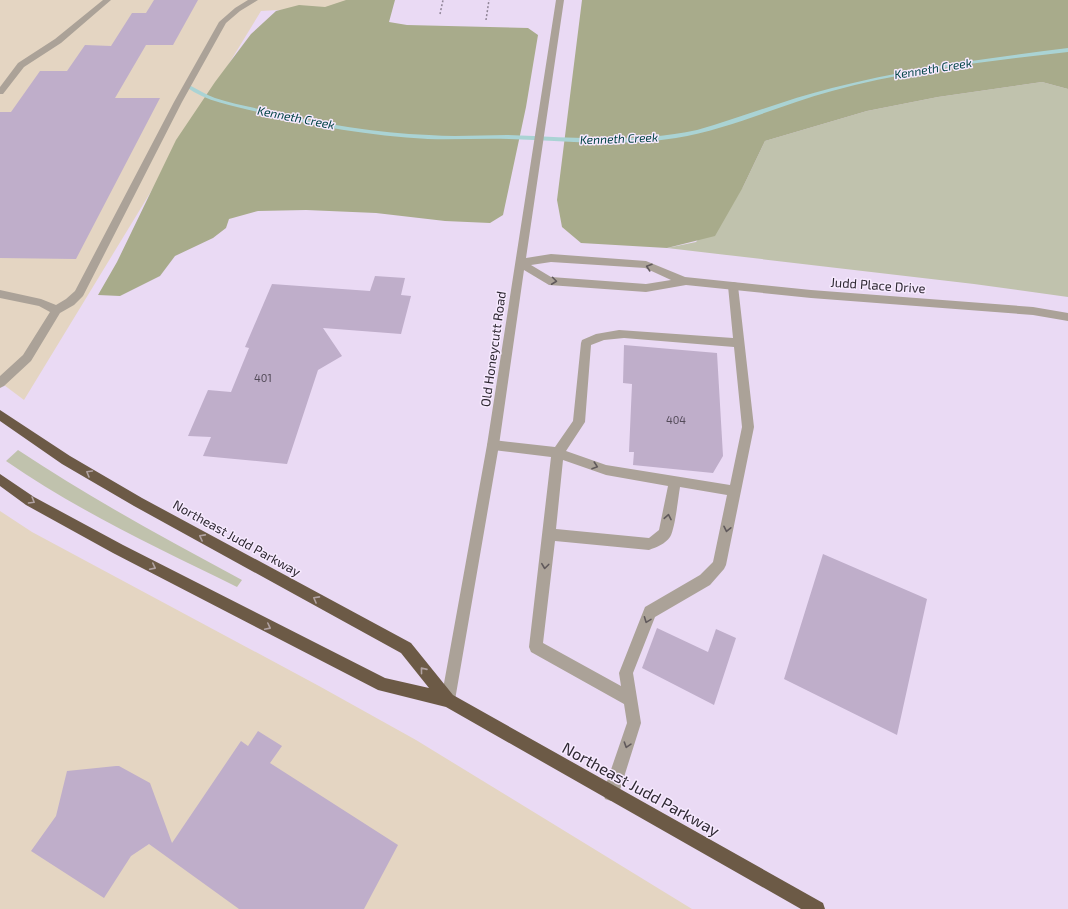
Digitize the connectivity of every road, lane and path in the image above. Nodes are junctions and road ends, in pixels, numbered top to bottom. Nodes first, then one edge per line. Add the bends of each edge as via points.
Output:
1 (107, 0) edge
2 (254, 0) edge
3 (443, 0) edge
4 (488, 0) edge
5 (560, 0) edge
6 (440, 14) dead end
7 (486, 20) dead end
8 (0, 92) edge
9 (520, 263) junction
10 (686, 281) junction
11 (733, 286) junction
12 (0, 294) edge
13 (56, 310) junction
14 (1068, 317) edge
15 (739, 343) junction
16 (0, 383) edge
17 (0, 415) edge
18 (493, 445) junction
19 (558, 453) junction
20 (0, 479) edge
21 (675, 481) junction
22 (735, 491) junction
23 (549, 534) junction
24 (448, 700) junction
25 (631, 700) junction
26 (612, 793) junction
27 (817, 909) edge

1 - 8 street via 58,40 21,65
2 - 13 street via 223,22 178,102 79,293
3 - 6 path
4 - 7 path
5 - 9 street, Old Honeycutt Road
10 -> 9 street, Judd Place Drive via 646,265 552,258
9 -> 10 street, Judd Place Drive via 549,281 646,288
9 - 18 street, Old Honeycutt Road
10 - 11 street, Judd Place Drive
11 - 14 street, Judd Place Drive via 1033,311
11 - 15 street
12 - 13 street via 41,303
13 - 16 street via 27,358
15 - 19 street via 624,334 605,334 592,338 586,343 579,422
15 - 22 street via 748,427
24 -> 17 highway, Northeast Judd Parkway via 406,648 138,502 66,460
18 - 19 street
18 - 24 street, Old Honeycutt Road
19 -> 21 street via 606,470
19 - 23 street
20 -> 24 highway, Northeast Judd Parkway via 30,501 118,549 383,685
21 - 22 street
23 -> 21 street via 649,544 665,533
22 -> 25 street via 719,565 705,580 650,612 626,674
23 -> 25 street via 536,647
24 - 26 highway, Northeast Judd Parkway
25 -> 26 street via 634,723
26 - 27 highway, Northeast Judd Parkway

